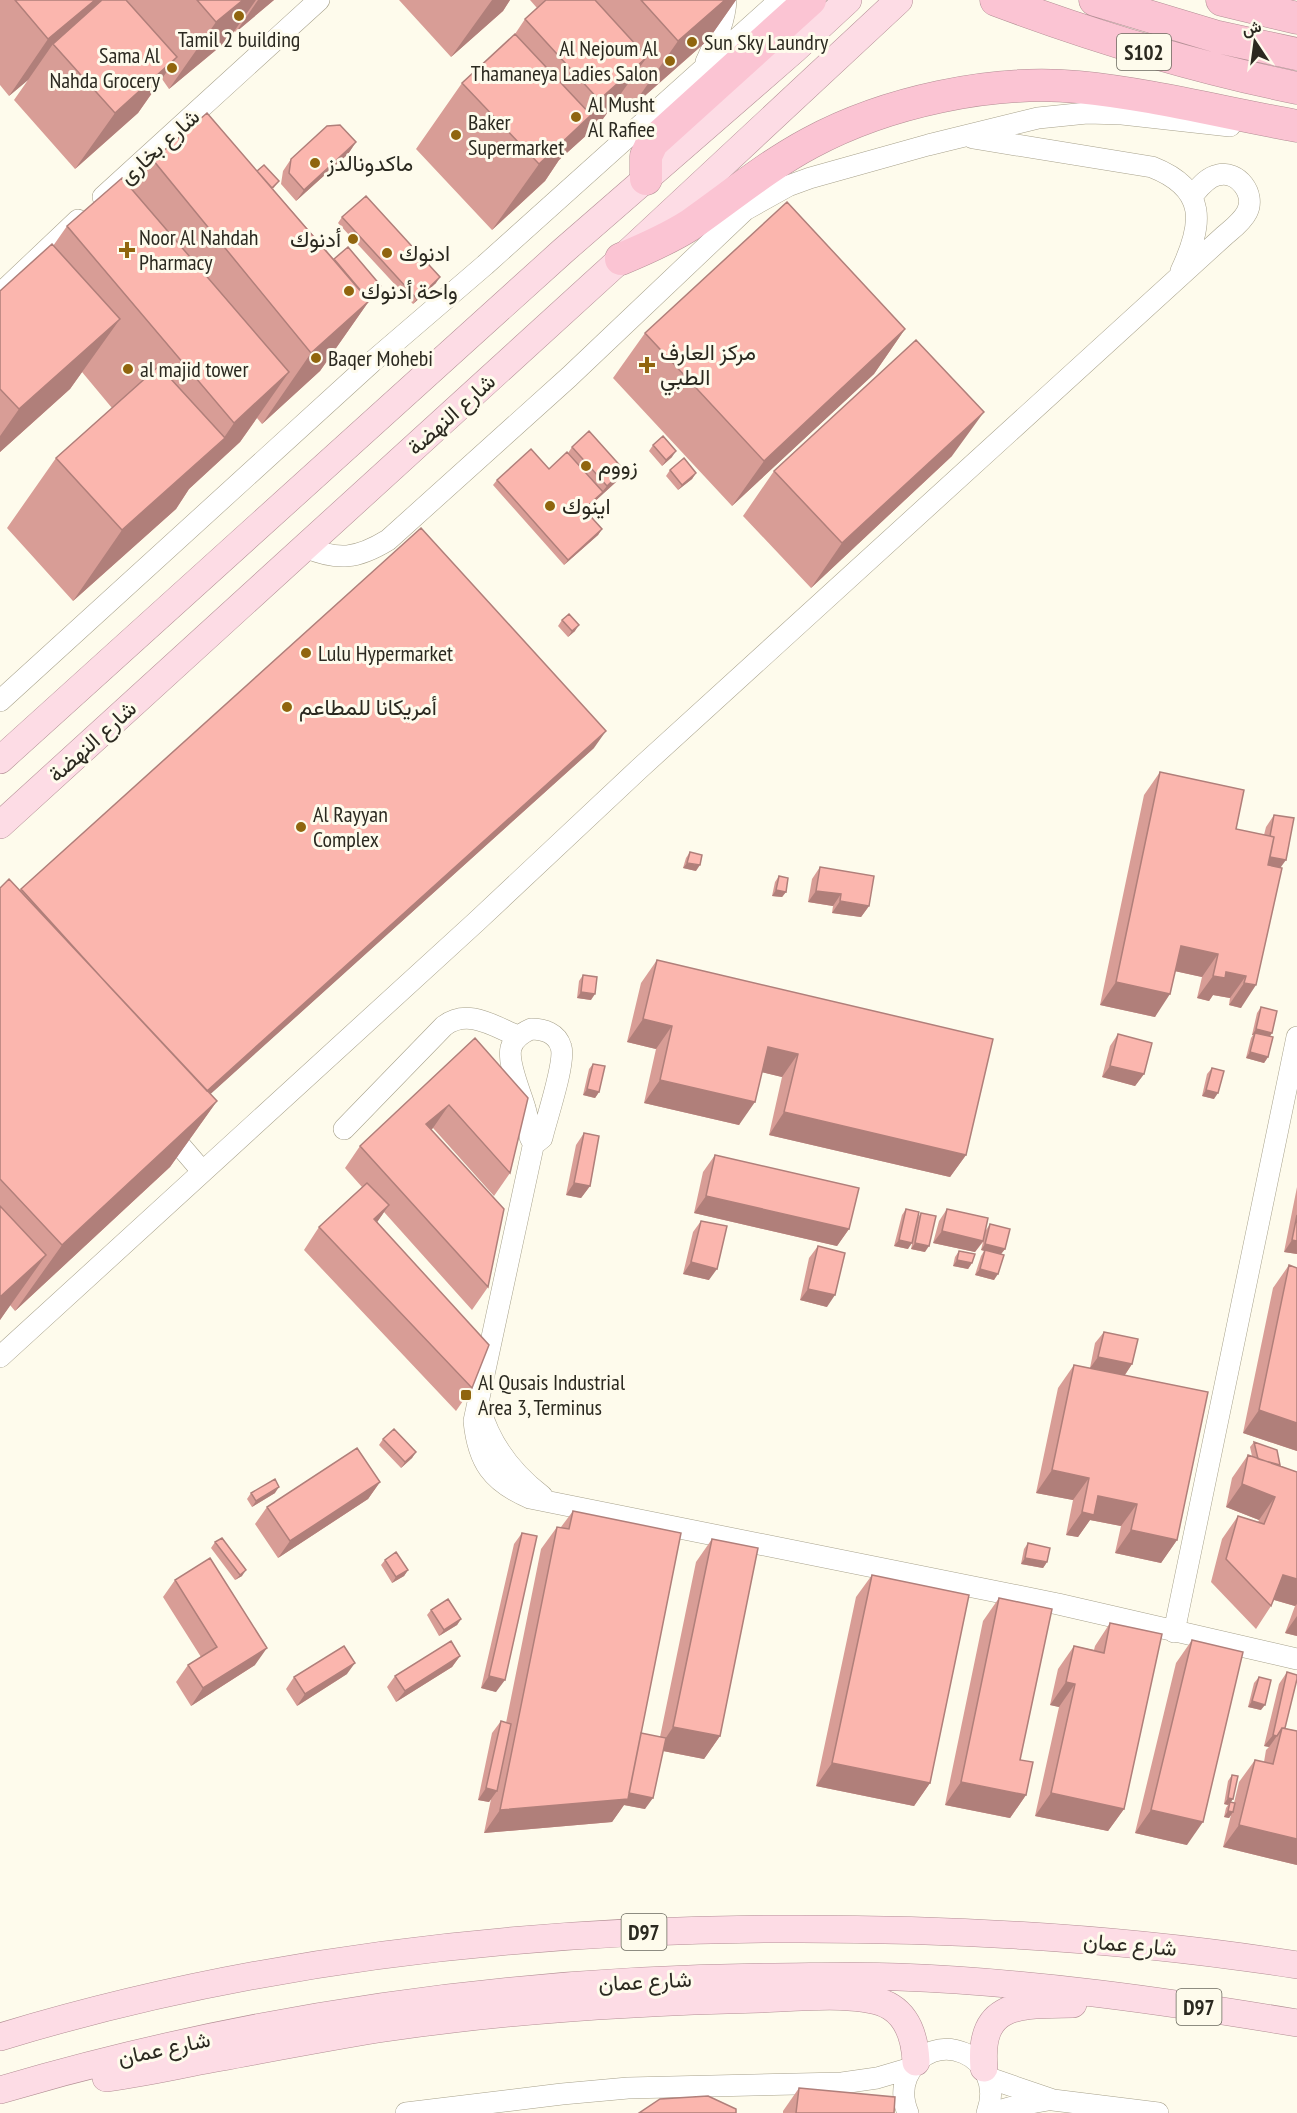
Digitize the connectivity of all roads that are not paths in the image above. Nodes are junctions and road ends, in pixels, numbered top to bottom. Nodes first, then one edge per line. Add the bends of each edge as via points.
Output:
1 (319, 0) edge
2 (726, 0) edge
3 (780, 0) edge
4 (810, 0) edge
5 (848, 0) edge
6 (899, 0) edge
7 (996, 0) edge
8 (1095, 0) edge
9 (1222, 0) edge
10 (1297, 18) edge
11 (1297, 54) edge
12 (702, 70) junction
13 (1297, 88) edge
14 (1266, 120) junction
15 (1297, 126) edge
16 (963, 136) junction
17 (646, 179) junction
18 (1192, 196) junction
19 (621, 258) junction
20 (1178, 278) junction
21 (0, 294) edge
22 (305, 547) junction
23 (0, 701) edge
24 (0, 760) edge
25 (0, 825) edge
26 (1297, 1038) edge
27 (515, 1042) junction
28 (155, 1116) edge
29 (344, 1129) dead end
30 (534, 1142) junction
31 (202, 1171) junction
32 (0, 1357) edge
33 (1174, 1632) junction
34 (1297, 1659) edge
35 (1297, 1965) edge
36 (1101, 1993) junction
37 (1297, 2023) edge
38 (0, 2037) edge
39 (914, 2065) junction
40 (986, 2073) junction
41 (842, 2083) junction
42 (11, 2087) edge
43 (1053, 2100) junction
44 (907, 2112) edge
45 (406, 2113) edge
46 (989, 2113) edge
47 (1158, 2113) edge

1 - 21 street, شارع بخارى
2 - 12 street via 716,40
3 - 12 street
4 - 17 highway via 652,143 646,156
5 - 17 main road, شارع النهضة
6 - 19 main road, شارع النهضة
7 - 13 highway, S102 via 1140,51
8 - 11 highway, S102 via 1218,37
9 - 10 highway
12 - 23 street via 372,362
14 - 15 highway
14 - 16 street via 1230,126 1145,115 1087,113 1038,118
14 - 19 highway via 1076,87 1013,87 920,101 855,122 811,142 689,225 645,250
16 - 18 street via 1152,166 1184,184
16 - 22 street via 810,178 745,210 569,377 388,540 373,549 342,557 325,556
17 - 24 main road, شارع النهضة
18 - 20 street via 1195,230
18 - 20 street via 1208,180 1225,174 1243,183 1249,201 1238,224
19 - 22 main road, شارع النهضة
20 - 31 street
22 - 25 main road, شارع النهضة
26 - 33 street
27 - 29 street via 470,1017 451,1021
27 - 30 street via 510,1058
27 - 30 street via 531,1029 546,1031 558,1040 562,1054 542,1138
28 - 31 street
30 - 33 street via 478,1399 484,1423 510,1467 548,1501 1058,1604
31 - 32 street
33 - 34 street
35 - 38 main road, شارع عمان / D97 via 1186,1949 924,1930 729,1929 552,1937 436,1947 228,1980 100,2008
36 - 37 main road, شارع عمان / D97
36 - 40 main road via 1089,2001 1022,2007 1000,2015 983,2044
36 - 42 main road, شارع عمان / D97 via 896,1976 642,1980 540,1988 237,2032
39 - 40 street via 935,2051 949,2049 974,2058
39 - 41 street via 877,2078
39 - 42 main road via 915,2046 910,2029 890,2006 822,1997 699,2000 461,2019 378,2029 114,2077
39 - 44 street via 904,2083
40 - 43 street
40 - 46 street via 992,2090
41 - 44 street
41 - 45 street via 628,2088
43 - 46 street
43 - 47 street

